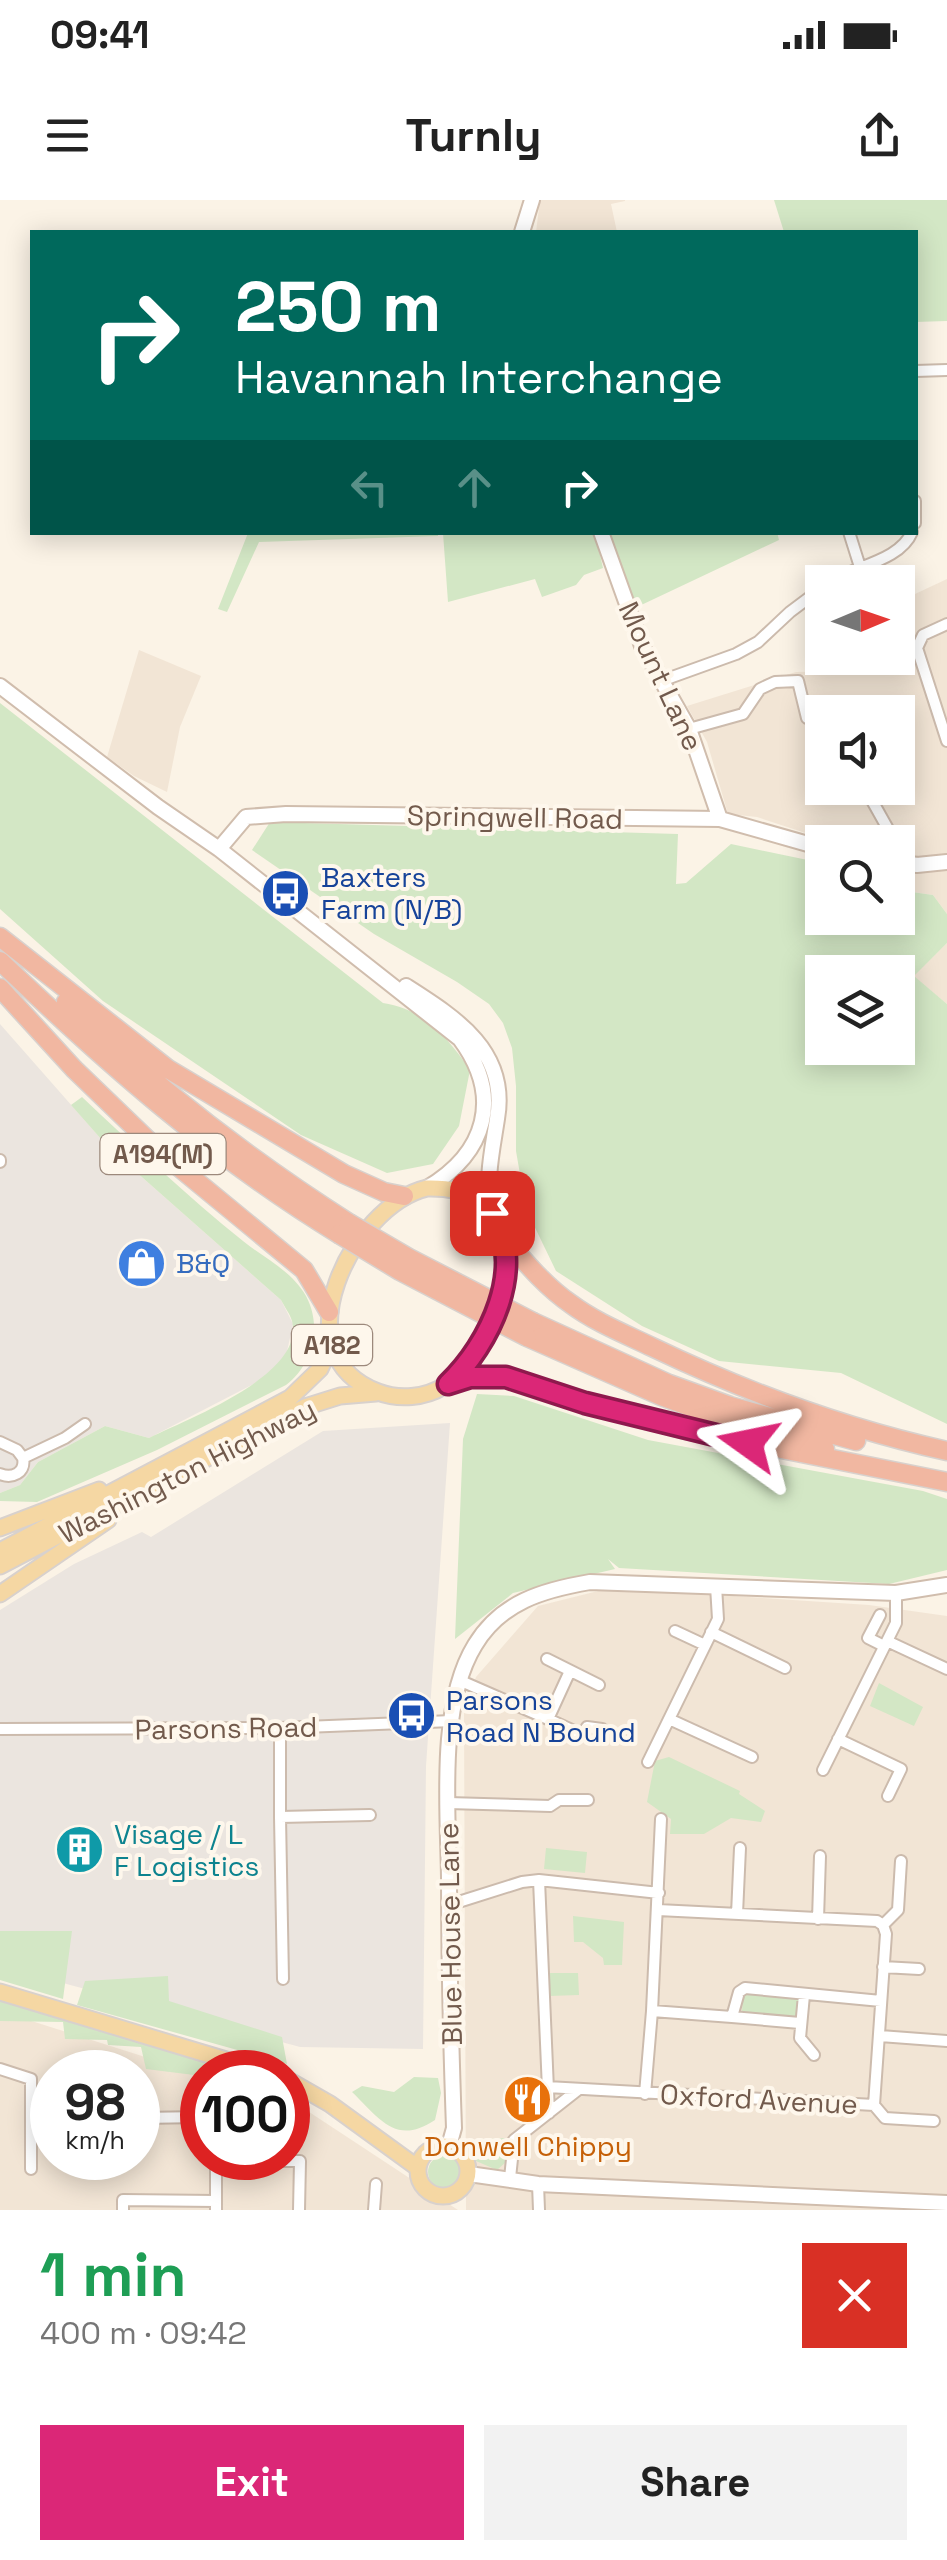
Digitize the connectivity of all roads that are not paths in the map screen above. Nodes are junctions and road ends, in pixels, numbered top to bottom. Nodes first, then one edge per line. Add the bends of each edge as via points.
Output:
1 (532, 200) edge
2 (523, 230) edge
3 (947, 370) edge
4 (918, 371) edge
5 (601, 535) edge
6 (850, 535) edge
7 (911, 535) edge
8 (859, 565) edge
9 (865, 565) edge
10 (805, 601) edge
11 (947, 624) edge
12 (661, 681) junction
13 (0, 686) edge
14 (805, 713) edge
15 (688, 730) junction
16 (947, 741) edge
17 (720, 819) junction
18 (805, 843) edge
19 (219, 848) junction
20 (947, 862) edge
21 (915, 865) edge
22 (0, 938) edge
23 (354, 954) junction
24 (0, 961) edge
25 (0, 988) edge
26 (427, 1188) junction
27 (404, 1196) junction
28 (492, 1213) junction
29 (344, 1228) junction
30 (506, 1240) junction
31 (329, 1312) junction
32 (530, 1330) junction
33 (332, 1343) junction
34 (448, 1384) junction
35 (380, 1393) junction
36 (85, 1424) dead end
37 (3, 1447) edge
38 (947, 1451) edge
39 (23, 1458) junction
40 (947, 1460) edge
41 (0, 1473) edge
42 (163, 1474) junction
43 (947, 1481) edge
44 (0, 1528) edge
45 (0, 1552) edge
46 (0, 1566) edge
47 (947, 1585) edge
48 (716, 1586) junction
49 (896, 1593) junction
50 (0, 1594) edge
51 (880, 1615) dead end
52 (675, 1631) dead end
53 (711, 1632) junction
54 (886, 1644) junction
55 (705, 1645) junction
56 (548, 1659) dead end
57 (785, 1668) dead end
58 (947, 1669) edge
59 (570, 1670) junction
60 (461, 1681) junction
61 (599, 1684) dead end
62 (669, 1719) junction
63 (548, 1720) junction
64 (452, 1721) junction
65 (280, 1728) junction
66 (0, 1729) edge
67 (602, 1729) dead end
68 (838, 1738) junction
69 (752, 1757) dead end
70 (648, 1762) dead end
71 (822, 1770) dead end
72 (888, 1796) dead end
73 (588, 1800) dead end
74 (448, 1802) junction
75 (370, 1816) dead end
76 (280, 1817) junction
77 (661, 1818) dead end
78 (740, 1848) dead end
79 (820, 1856) dead end
80 (901, 1861) dead end
81 (539, 1880) junction
82 (658, 1893) junction
83 (449, 1904) junction
84 (658, 1910) junction
85 (737, 1914) junction
86 (818, 1919) junction
87 (884, 1924) junction
88 (883, 1967) junction
89 (920, 1970) dead end
90 (282, 1979) dead end
91 (0, 1992) edge
92 (804, 1994) junction
93 (881, 2001) junction
94 (652, 2011) junction
95 (732, 2017) junction
96 (800, 2023) junction
97 (880, 2036) junction
98 (947, 2041) edge
99 (180, 2051) edge
100 (814, 2055) dead end
101 (0, 2069) edge
102 (30, 2079) edge
103 (547, 2088) junction
104 (579, 2089) junction
105 (310, 2093) edge
106 (644, 2094) junction
107 (874, 2105) junction
108 (549, 2113) junction
109 (934, 2121) dead end
110 (449, 2146) junction
111 (418, 2168) junction
112 (469, 2174) junction
113 (510, 2178) junction
114 (216, 2180) edge
115 (300, 2180) edge
116 (376, 2184) dead end
117 (538, 2184) junction
118 (428, 2191) junction
119 (738, 2194) junction
120 (455, 2202) edge
121 (947, 2204) edge
122 (886, 2205) edge
123 (216, 2206) edge
124 (123, 2210) edge
125 (299, 2210) edge
126 (374, 2210) edge
127 (433, 2210) edge
128 (539, 2210) edge
129 (738, 2210) edge

1 - 2 street
3 - 4 street
5 - 12 street, Mount Lane
6 - 8 street
7 - 9 street via 893,553
10 - 12 street via 758,642
11 - 16 street via 923,635 918,648
12 - 15 street, Mount Lane
13 - 19 street
14 - 15 street via 798,680 774,682 760,689 743,714
15 - 17 street, Mount Lane
17 - 18 street, Springwell Road
17 - 19 street, Springwell Road via 258,814 244,819
19 - 23 street
20 - 21 street
22 - 27 highway, A194(M) via 168,1069 366,1186
22 - 29 highway, A194(M) via 174,1099
23 - 26 street via 460,1040 480,1074 478,1138 456,1169
23 - 28 street via 448,1013 488,1055 499,1100 487,1183
24 - 29 highway, A194(M) via 164,1110 248,1174
25 - 31 highway, A194(M) via 157,1149 304,1270
26 - 27 main road, A182
26 - 28 main road via 463,1192
27 - 31 main road, A182 via 358,1244
28 - 30 main road
29 - 32 highway, A194(M), bridge via 455,1283
30 - 34 main road via 506,1270 492,1316 465,1367
30 - 38 highway via 574,1307 690,1365 803,1412
31 - 33 main road, A182
32 - 40 highway, A194(M) via 730,1406
32 - 43 highway, A194(M) via 660,1396 726,1420
33 - 35 main road, A182 via 355,1379
33 - 42 main road, Washington Highway / A182 via 320,1370 290,1398
34 - 35 main road, A182 via 408,1397
34 - 43 highway, A194(M) via 506,1377 686,1430
35 - 42 main road, Washington Highway / A182 via 305,1407
36 - 39 street
37 - 39 street
39 - 41 street via 19,1473
42 - 44 main road
42 - 45 main road, Washington Highway / A182
42 - 46 main road, Washington Highway / A182
42 - 50 main road
47 - 49 street, Blue House Lane
48 - 49 street, Blue House Lane
48 - 53 street via 718,1619
48 - 60 street, Blue House Lane via 590,1582 544,1590 505,1609 474,1646
49 - 54 street via 896,1623
51 - 54 street via 868,1638
52 - 55 street
53 - 55 street
53 - 57 street
54 - 58 street
54 - 68 street
55 - 62 street
56 - 59 street
59 - 61 street
59 - 63 street
60 - 63 street
60 - 64 street, Blue House Lane
62 - 69 street
62 - 70 street
63 - 67 street via 582,1736 587,1727
64 - 65 street, Parsons Road
64 - 74 street, Blue House Lane
65 - 66 street, Parsons Road
65 - 76 street
68 - 71 street
68 - 72 street via 901,1769
73 - 74 street via 550,1806
74 - 83 street, Blue House Lane
75 - 76 street
76 - 90 street
77 - 82 street
78 - 85 street
79 - 86 street
80 - 87 street via 898,1910
81 - 82 street
81 - 83 street
81 - 103 street
82 - 84 street
83 - 110 street, Blue House Lane
84 - 85 street
84 - 94 street
85 - 86 street
86 - 87 street
87 - 88 street
88 - 89 street
88 - 93 street
91 - 99 main road
92 - 93 street
92 - 95 street via 742,1989
92 - 96 street
93 - 97 street
94 - 95 street
94 - 106 street
95 - 96 street
96 - 100 street via 800,2038
97 - 98 street
97 - 107 street
101 - 102 street
103 - 104 street, Oxford Avenue
103 - 108 street
104 - 106 street, Oxford Avenue
104 - 108 street
105 - 111 main road
106 - 107 street, Oxford Avenue
107 - 109 street, Oxford Avenue via 885,2118
108 - 113 street via 514,2140
110 - 111 main road via 426,2152
110 - 112 main road via 466,2160
111 - 118 main road
112 - 113 street
112 - 120 main road
113 - 117 street
114 - 123 street
115 - 125 street
116 - 126 street
117 - 119 street
117 - 128 street
118 - 120 main road
118 - 127 main road
119 - 122 street
119 - 129 street
121 - 122 street
123 - 124 street via 123,2200

